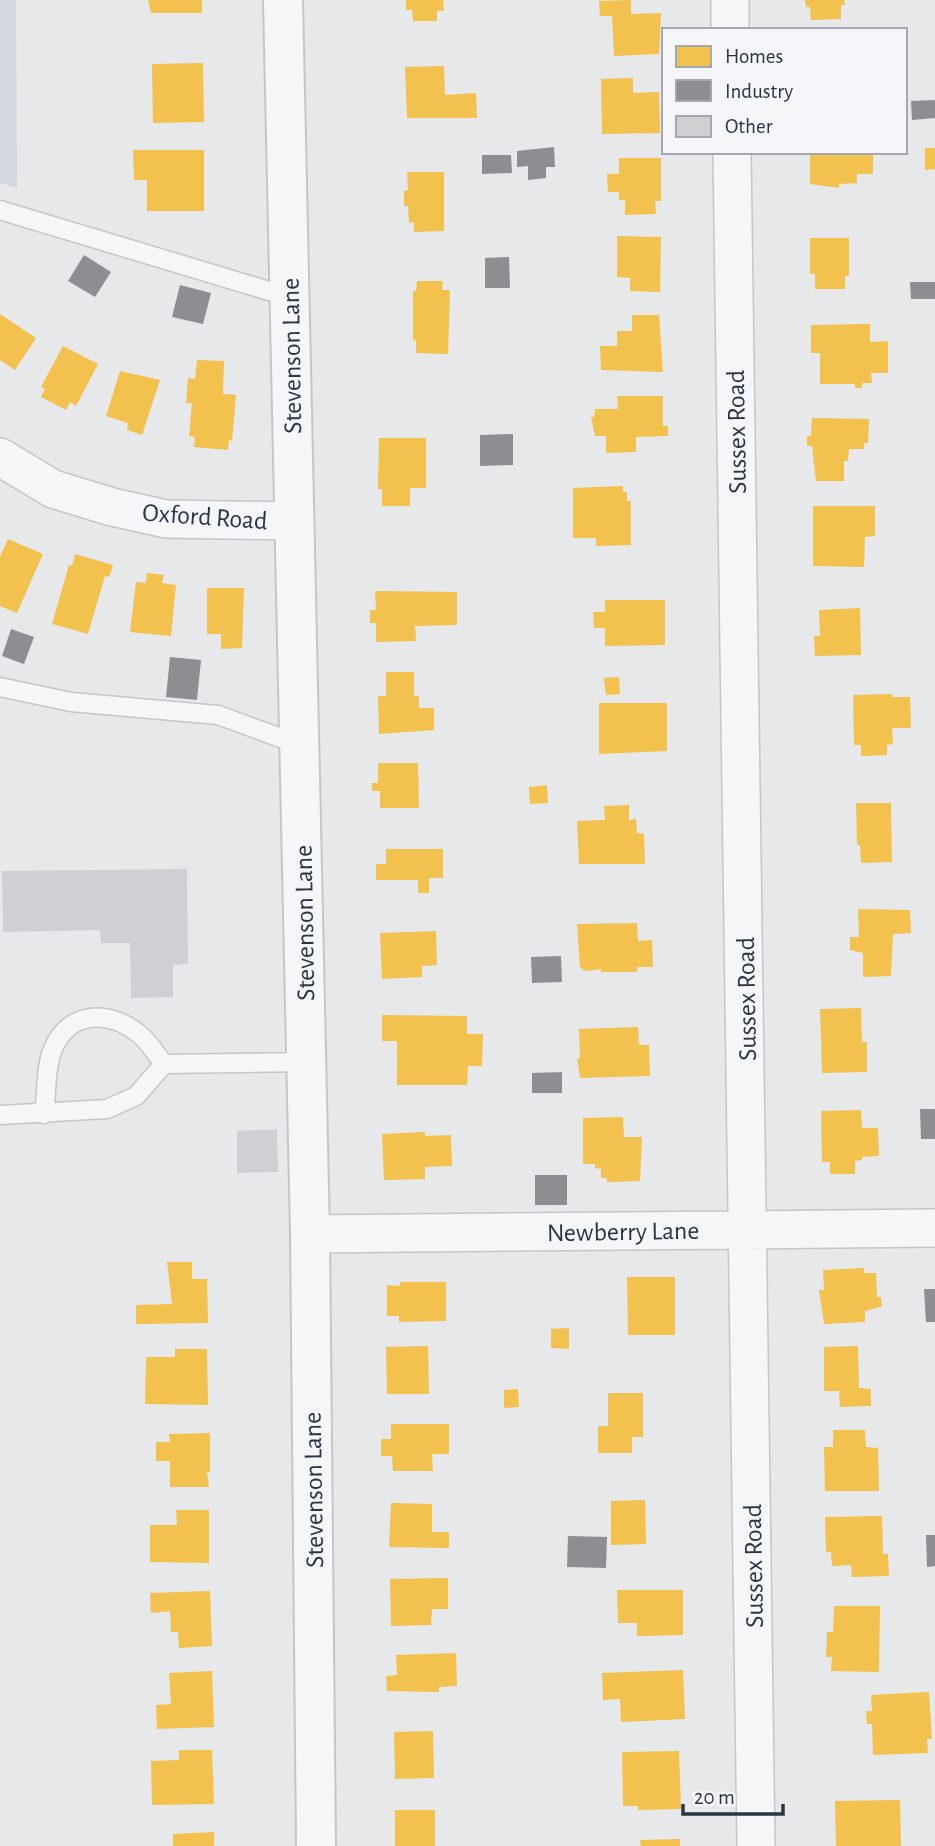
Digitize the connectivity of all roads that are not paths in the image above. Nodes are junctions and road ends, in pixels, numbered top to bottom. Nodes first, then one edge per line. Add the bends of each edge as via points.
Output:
1 (283, 0) edge
2 (730, 0) edge
3 (730, 28) edge
4 (732, 154) edge
5 (0, 210) edge
6 (289, 297) junction
7 (0, 457) edge
8 (295, 521) junction
9 (0, 687) edge
10 (300, 745) junction
11 (307, 1062) junction
12 (164, 1064) junction
13 (44, 1114) junction
14 (0, 1115) edge
15 (935, 1228) edge
16 (749, 1230) junction
17 (310, 1234) junction
18 (316, 1846) edge
19 (756, 1846) edge

1 - 6 street, Stevenson Lane
2 - 3 street
4 - 16 street, Sussex Road
5 - 6 lane
6 - 8 street, Stevenson Lane
7 - 8 street, Oxford Road via 53,489 166,519
8 - 10 street, Stevenson Lane
9 - 10 lane via 71,702 218,715
10 - 11 street, Stevenson Lane
11 - 12 lane
11 - 17 street, Stevenson Lane
12 - 13 lane via 136,1096 107,1109
12 - 13 lane via 139,1035 119,1022 96,1017 77,1020 61,1034 52,1051
13 - 14 lane
15 - 16 street, Newberry Lane
16 - 17 street, Newberry Lane
16 - 19 street, Sussex Road
17 - 18 street, Stevenson Lane

